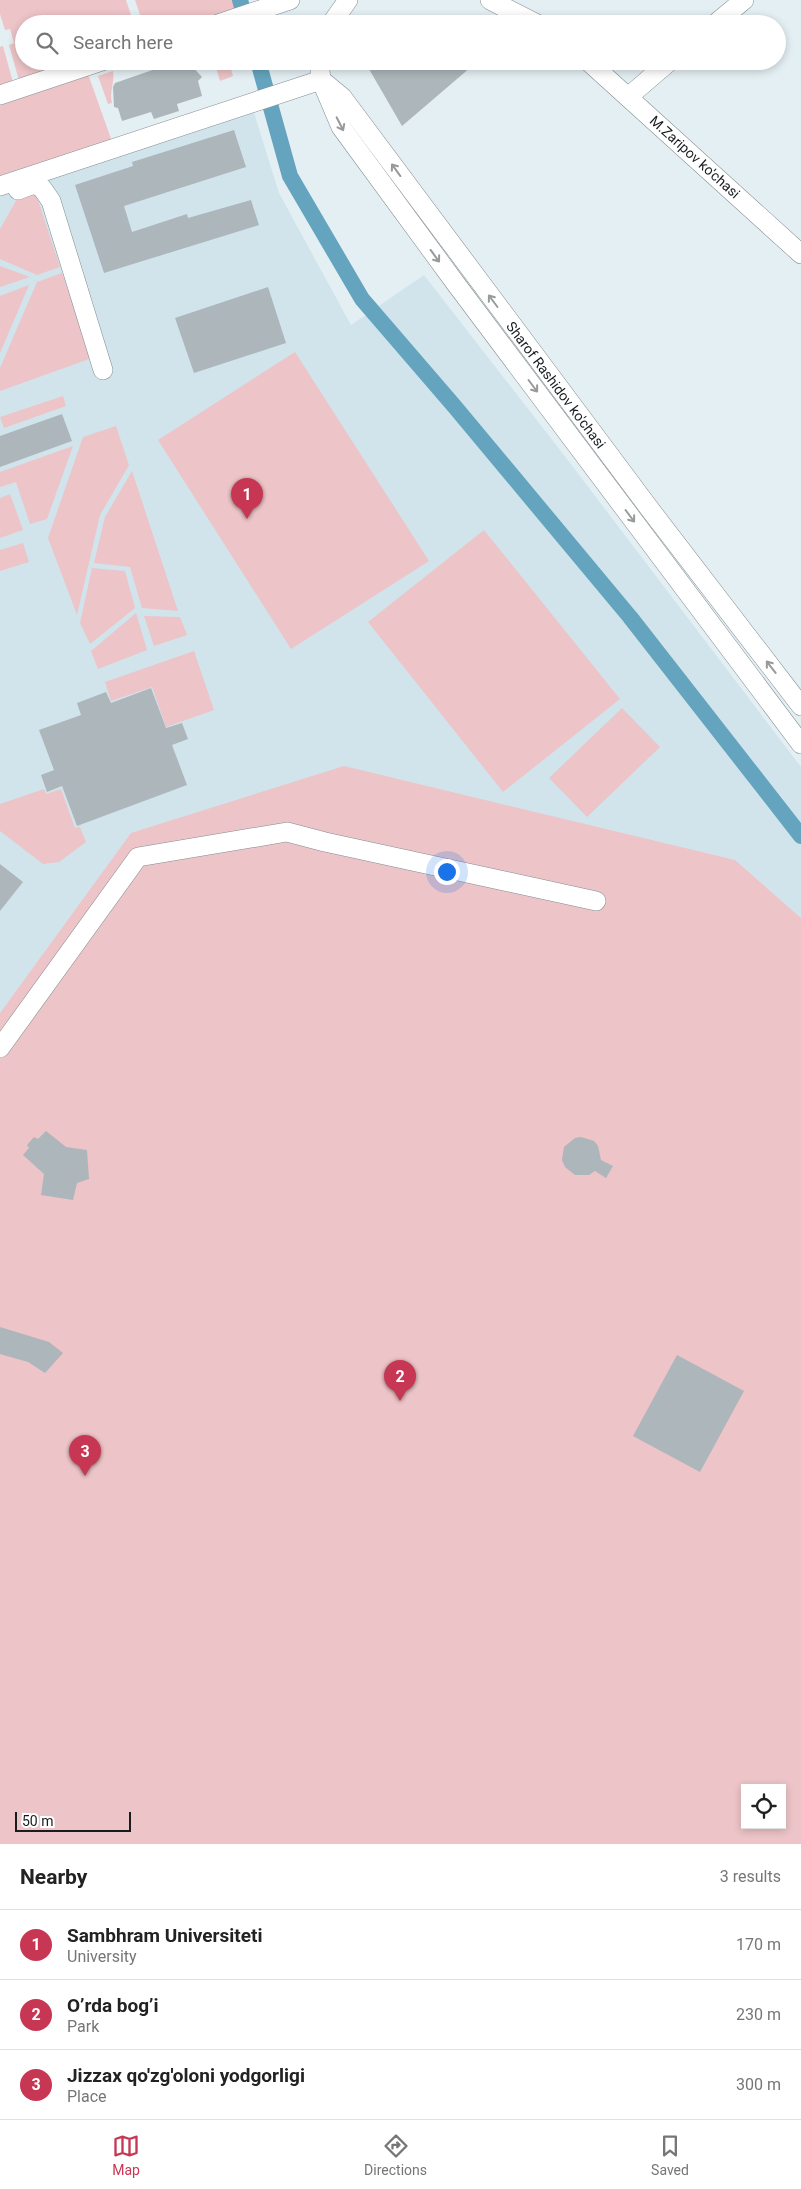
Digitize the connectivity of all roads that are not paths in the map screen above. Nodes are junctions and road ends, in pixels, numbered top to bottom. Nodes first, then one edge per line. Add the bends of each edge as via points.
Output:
1 (348, 0) edge
2 (490, 0) edge
3 (744, 0) edge
4 (283, 2) edge
5 (245, 15) edge
6 (337, 15) edge
7 (519, 15) edge
8 (726, 15) edge
9 (75, 70) edge
10 (320, 70) edge
11 (598, 70) edge
12 (659, 70) edge
13 (0, 95) edge
14 (628, 96) junction
15 (0, 186) edge
16 (0, 196) edge
17 (801, 254) edge
18 (103, 370) dead end
19 (801, 706) edge
20 (801, 744) edge
21 (596, 901) dead end
22 (0, 1048) edge

1 - 6 street
2 - 7 street
3 - 8 street
4 - 5 street
9 - 13 street
10 - 15 street
19 -> 10 street, Sharof Rashidov ko'chasi
10 -> 20 street via 341,127
11 - 14 street, M.Zaripov ko'chasi
12 - 14 street
14 - 17 street, M.Zaripov ko'chasi
16 - 18 street via 34,184 47,194
21 - 22 street via 288,832 138,857

